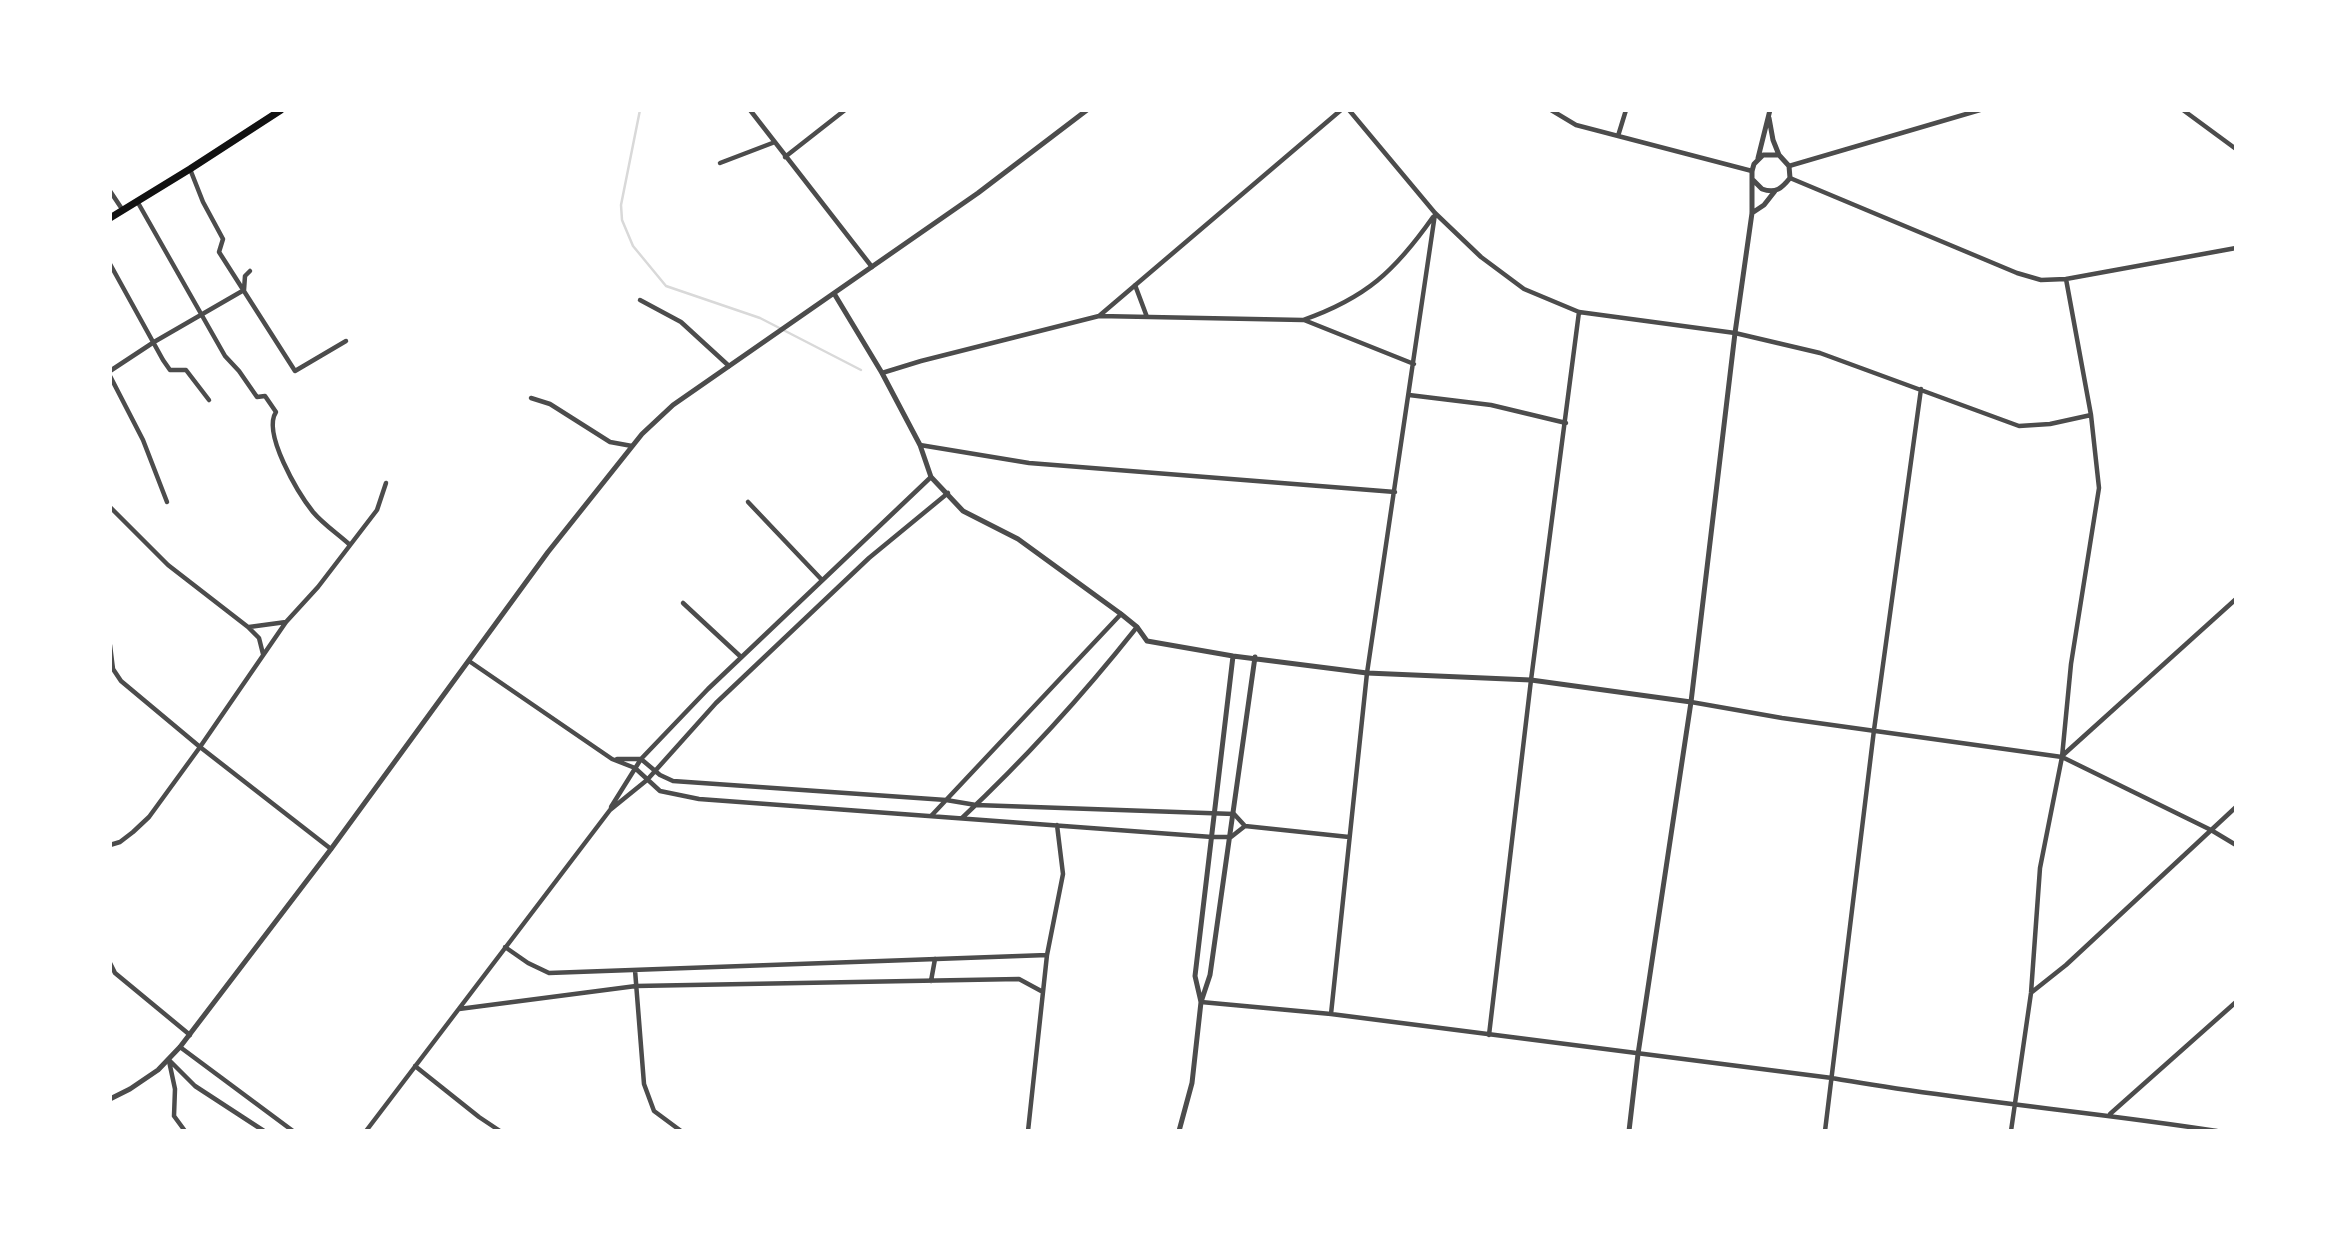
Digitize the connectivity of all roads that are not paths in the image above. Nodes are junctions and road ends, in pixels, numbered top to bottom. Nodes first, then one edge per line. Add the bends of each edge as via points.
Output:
1 (281, 110) edge
2 (750, 110) edge
3 (845, 110) edge
4 (1341, 110) edge
5 (1349, 110) edge
6 (1551, 110) edge
7 (1626, 110) edge
8 (1980, 110) edge
9 (2183, 110) edge
10 (1084, 111) edge
11 (1769, 113) edge
12 (1618, 136) junction
13 (775, 142) junction
14 (2236, 149) edge
15 (1779, 155) junction
16 (785, 157) junction
17 (1758, 158) junction
18 (720, 163) dead end
19 (1789, 166) junction
20 (190, 169) junction
21 (1752, 170) junction
22 (1790, 178) junction
23 (1754, 180) junction
24 (110, 191) edge
25 (1775, 191) junction
26 (137, 201) junction
27 (122, 209) junction
28 (1435, 213) junction
29 (1752, 213) junction
30 (110, 218) edge
31 (2236, 248) edge
32 (110, 264) edge
33 (872, 267) junction
34 (250, 271) dead end
35 (2066, 279) junction
36 (1135, 285) junction
37 (244, 290) junction
38 (835, 295) junction
39 (640, 300) dead end
40 (1579, 312) junction
41 (203, 314) junction
42 (1099, 316) junction
43 (1147, 317) junction
44 (1303, 320) junction
45 (1735, 333) junction
46 (346, 341) dead end
47 (154, 342) junction
48 (1414, 363) junction
49 (730, 367) junction
50 (110, 371) edge
51 (882, 373) junction
52 (110, 376) edge
53 (1921, 389) junction
54 (1409, 395) junction
55 (531, 398) dead end
56 (209, 400) dead end
57 (2091, 415) junction
58 (1566, 423) junction
59 (919, 445) junction
60 (632, 446) junction
61 (931, 477) junction
62 (386, 483) dead end
63 (1395, 492) junction
64 (948, 493) junction
65 (167, 502) dead end
66 (748, 502) dead end
67 (110, 507) edge
68 (350, 545) junction
69 (822, 580) junction
70 (2236, 599) edge
71 (683, 603) dead end
72 (1121, 614) junction
73 (286, 622) junction
74 (248, 627) junction
75 (1137, 627) junction
76 (110, 645) edge
77 (263, 654) junction
78 (1233, 656) junction
79 (741, 657) junction
80 (1255, 657) junction
81 (469, 661) junction
82 (1367, 673) junction
83 (1531, 680) junction
84 (1691, 702) junction
85 (1874, 730) junction
86 (200, 747) junction
87 (2062, 757) junction
88 (612, 759) junction
89 (641, 760) junction
90 (635, 768) junction
91 (655, 770) junction
92 (647, 780) junction
93 (946, 800) junction
94 (976, 805) junction
95 (2236, 807) edge
96 (610, 810) junction
97 (1214, 813) junction
98 (1234, 814) junction
99 (931, 816) junction
100 (961, 819) junction
101 (1057, 825) junction
102 (1245, 826) junction
103 (2211, 830) junction
104 (1349, 836) junction
105 (1212, 837) junction
106 (1231, 837) junction
107 (110, 845) edge
108 (2236, 845) edge
109 (331, 849) junction
110 (505, 947) junction
111 (1047, 955) junction
112 (935, 959) junction
113 (110, 963) edge
114 (635, 971) junction
115 (931, 981) junction
116 (636, 986) junction
117 (1043, 992) junction
118 (2031, 993) junction
119 (1201, 1002) junction
120 (2236, 1002) edge
121 (458, 1009) junction
122 (1331, 1014) junction
123 (190, 1035) junction
124 (1489, 1035) junction
125 (180, 1047) junction
126 (1638, 1054) junction
127 (169, 1060) junction
128 (415, 1066) junction
129 (1832, 1078) junction
130 (110, 1098) edge
131 (2015, 1104) junction
132 (2110, 1115) junction
133 (285, 1125) junction
134 (186, 1131) edge
135 (264, 1131) edge
136 (281, 1131) edge
137 (293, 1131) edge
138 (366, 1131) edge
139 (500, 1131) edge
140 (681, 1131) edge
141 (1028, 1131) edge
142 (1179, 1131) edge
143 (1629, 1131) edge
144 (1825, 1131) edge
145 (2011, 1131) edge
146 (2217, 1131) edge

1 - 20 highway
2 - 13 street
3 - 16 street
4 - 36 street
5 - 28 street
6 - 12 street via 1576,125
7 - 12 street
8 - 19 street
9 - 14 street
10 - 33 street
11 - 15 street
11 - 17 street
12 - 21 street
13 - 16 street
13 - 18 street
15 - 17 street
15 - 19 street
16 - 33 street
17 - 21 street
19 - 22 street
20 - 26 highway
20 - 37 street via 223,239 219,252
21 - 23 street
22 - 25 street
22 - 35 street via 2017,273 2041,280
23 - 25 street via 1762,189
23 - 29 street
24 - 27 street
25 - 29 street
26 - 27 highway
26 - 41 street
27 - 30 highway
28 - 40 street via 1504,276
28 - 44 street via 1409,251 1385,275 1359,296
28 - 48 street
29 - 45 street
31 - 35 street
32 - 47 street
33 - 38 street
34 - 37 street
35 - 57 street
36 - 42 street
36 - 43 street
37 - 41 street
37 - 46 street via 295,371
38 - 49 street
38 - 51 street
39 - 49 street via 681,322
40 - 45 street
40 - 58 street
41 - 47 street
41 - 68 street via 225,356 257,397 265,396 276,412 273,440 313,512
42 - 43 street
42 - 51 street
43 - 44 street
44 - 48 street
45 - 53 street via 1820,353
45 - 84 street
47 - 50 street
47 - 56 street via 170,370 186,370
48 - 54 street
49 - 60 street via 673,405
51 - 59 street
52 - 65 street via 143,440
53 - 57 street via 2020,426
53 - 85 street
54 - 58 street via 1491,405
54 - 63 street
55 - 60 street via 550,404 610,442
57 - 87 street via 2098,507 2071,664
58 - 83 street
59 - 61 street
59 - 63 street via 1030,463
60 - 81 street
61 - 64 street
61 - 69 street
62 - 68 street via 377,510
63 - 82 street
64 - 72 street via 963,511 1018,539
64 - 91 street via 869,558 716,703
66 - 69 street
67 - 74 street via 168,565
68 - 73 street
69 - 79 street
70 - 87 street
71 - 79 street
72 - 75 street
72 - 93 street
73 - 74 street
73 - 77 street
74 - 77 street via 259,638
75 - 78 street via 1147,640
75 - 94 street via 1088,689
76 - 86 street via 113,669 121,681
77 - 86 street
78 - 80 street
78 - 97 street
79 - 89 street
80 - 82 street
80 - 98 street
81 - 88 street
81 - 109 street
82 - 83 street
82 - 104 street
83 - 84 street
83 - 124 street
84 - 85 street
84 - 126 street
85 - 87 street
85 - 129 street
86 - 107 street via 149,817
86 - 109 street
87 - 103 street
87 - 118 street via 2040,868
88 - 89 street
88 - 90 street
89 - 90 street
89 - 91 street
90 - 92 street
90 - 96 street
91 - 92 street
91 - 93 street via 673,780
92 - 96 street
92 - 99 street via 660,791 699,799
93 - 94 street
93 - 99 street
94 - 97 street
94 - 100 street
95 - 103 street
96 - 110 street
97 - 98 street
97 - 105 street
98 - 102 street
98 - 106 street
99 - 100 street
100 - 101 street
101 - 105 street
101 - 111 street via 1063,874
102 - 104 street
102 - 106 street
103 - 108 street
103 - 118 street
104 - 122 street
105 - 106 street
105 - 119 street via 1195,976
106 - 119 street via 1210,975
109 - 123 street
110 - 114 street via 549,973
110 - 121 street
111 - 112 street
111 - 117 street
112 - 114 street
112 - 115 street
113 - 123 street
114 - 116 street
115 - 116 street
115 - 117 street via 1019,979
116 - 121 street
116 - 140 street via 644,1084 654,1111
117 - 141 street
118 - 131 street
119 - 122 street
119 - 142 street via 1192,1083
120 - 132 street
121 - 128 street
122 - 124 street
123 - 125 street
124 - 126 street
125 - 127 street
125 - 133 street
126 - 129 street
126 - 143 street
127 - 130 street
127 - 134 street via 174,1115
127 - 135 street via 195,1086
128 - 138 street
128 - 139 street
129 - 131 street
129 - 144 street
131 - 132 street
131 - 145 street
132 - 146 street
133 - 136 street
133 - 137 street

